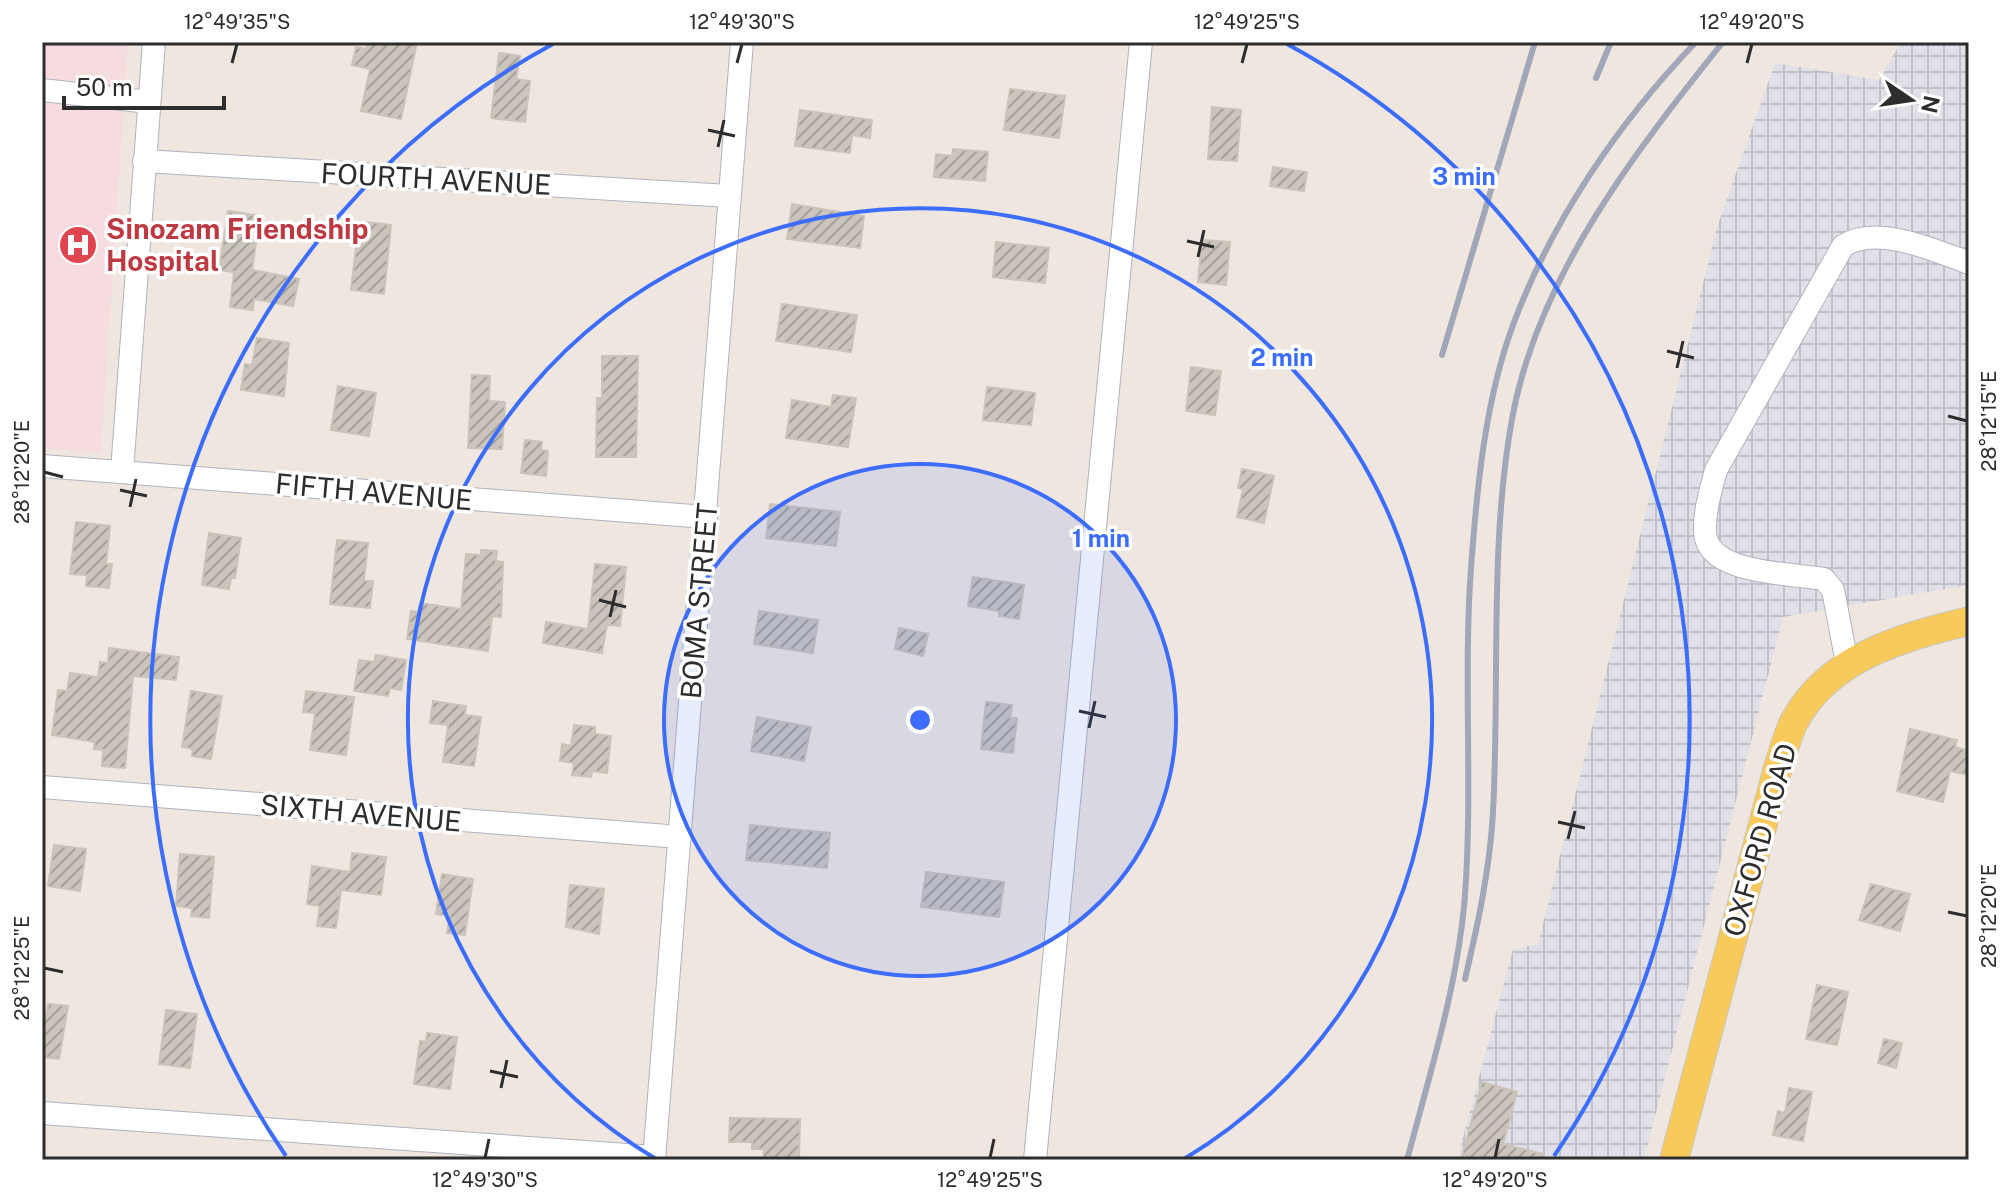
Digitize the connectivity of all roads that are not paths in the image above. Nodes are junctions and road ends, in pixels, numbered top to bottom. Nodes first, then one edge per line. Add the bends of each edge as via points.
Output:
1 (154, 42) edge
2 (742, 42) edge
3 (1141, 42) edge
4 (42, 90) edge
5 (149, 102) junction
6 (144, 161) junction
7 (729, 196) junction
8 (1969, 263) edge
9 (42, 466) edge
10 (122, 471) junction
11 (706, 517) junction
12 (1969, 621) edge
13 (1847, 663) junction
14 (42, 787) edge
15 (680, 837) junction
16 (42, 1113) edge
17 (655, 1159) edge
18 (1035, 1160) edge
19 (1674, 1160) edge

1 - 5 street
2 - 7 street, BOMA STREET
3 - 18 street
4 - 5 street
5 - 6 street
6 - 7 street, FOURTH AVENUE
6 - 10 street
7 - 11 street, BOMA STREET
8 - 13 street via 1882,238 1857,237 1843,246 1716,470 1705,535 1713,553 1731,565 1824,579 1833,590
9 - 10 street, FIFTH AVENUE
10 - 11 street, FIFTH AVENUE
11 - 15 street, BOMA STREET
12 - 13 main road, OXFORD ROAD
13 - 19 main road, OXFORD ROAD via 1817,690 1793,724
14 - 15 street, SIXTH AVENUE
15 - 17 street, BOMA STREET
16 - 17 street

